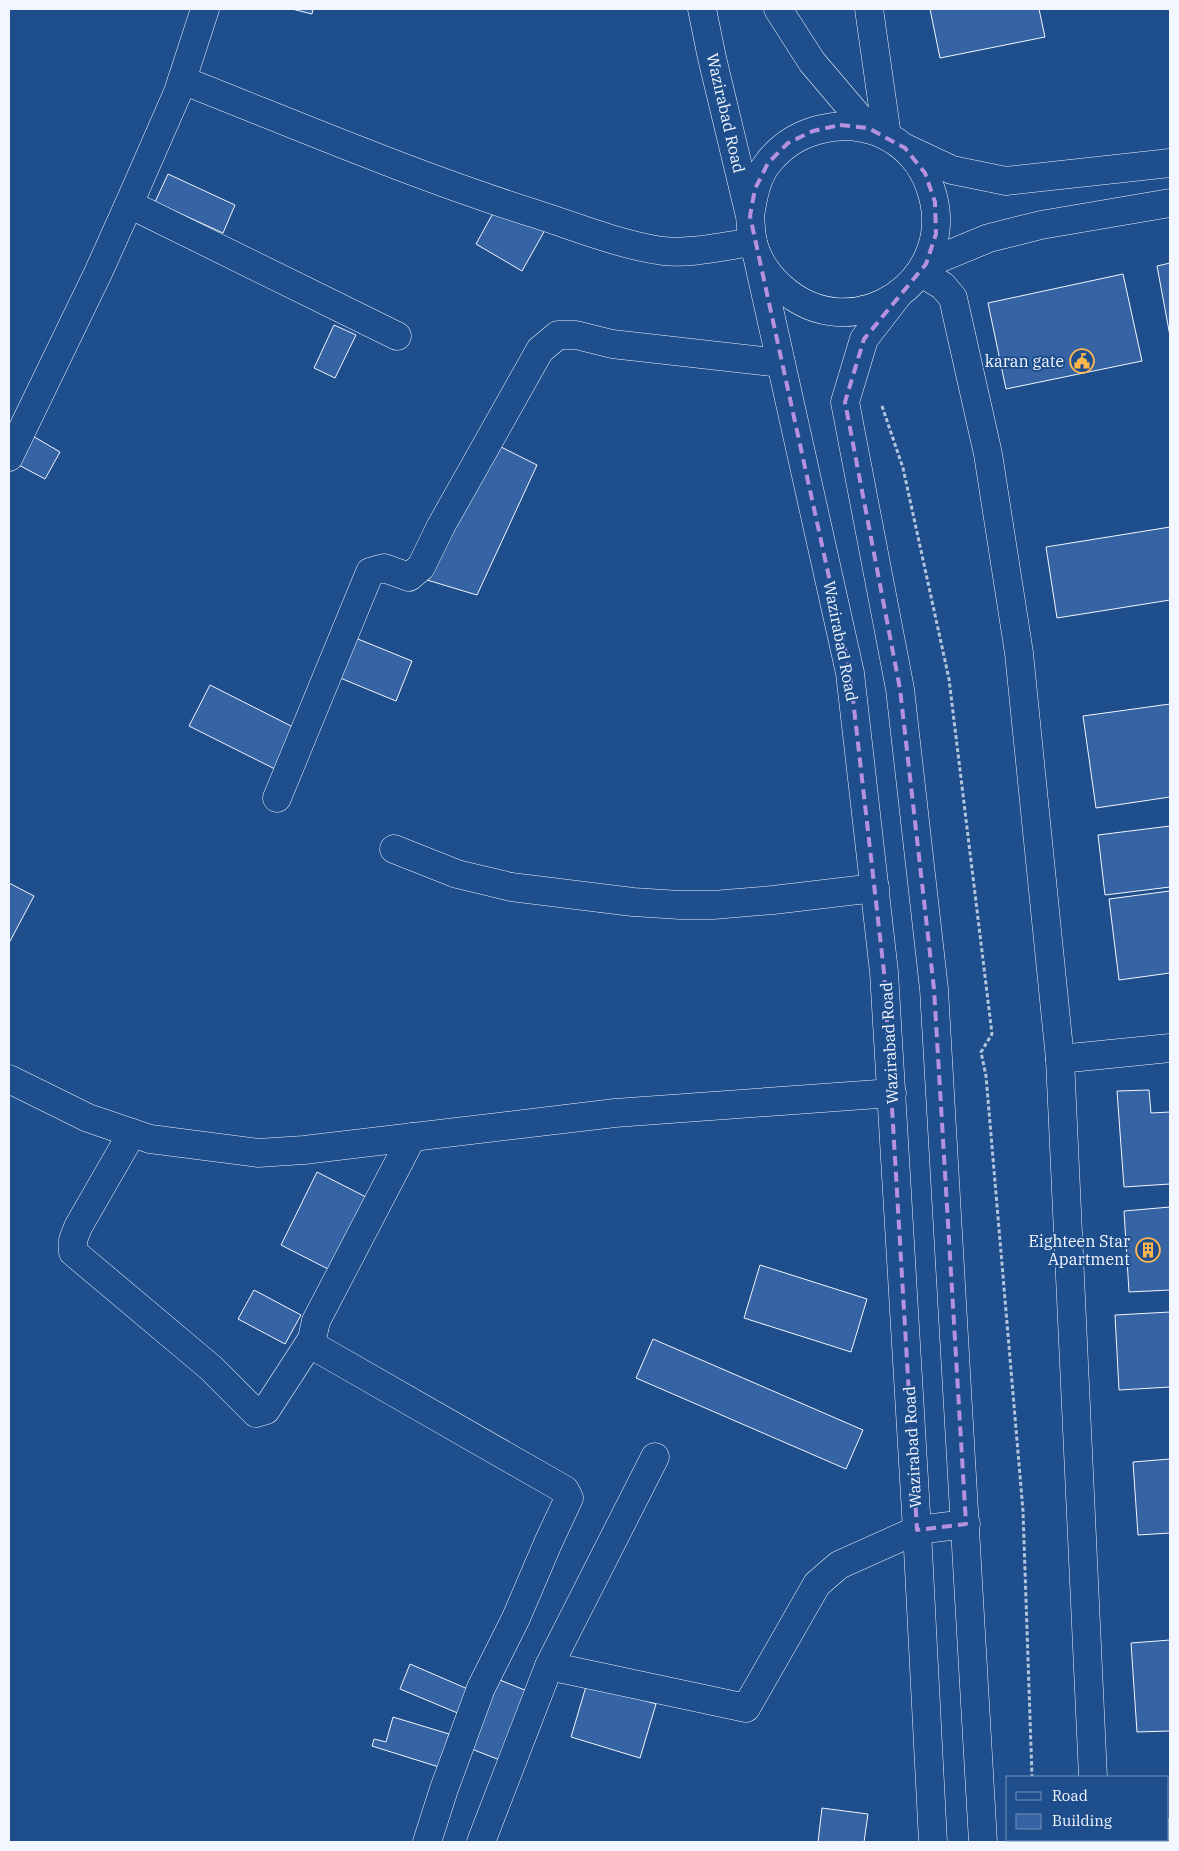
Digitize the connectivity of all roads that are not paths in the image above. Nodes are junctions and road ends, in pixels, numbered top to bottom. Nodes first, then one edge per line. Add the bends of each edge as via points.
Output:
1 (205, 9) edge
2 (702, 9) edge
3 (778, 9) edge
4 (869, 9) edge
5 (182, 80) junction
6 (887, 138) junction
7 (1170, 163) edge
8 (1170, 203) edge
9 (129, 204) junction
10 (753, 238) junction
11 (923, 268) junction
12 (898, 296) junction
13 (397, 336) dead end
14 (781, 363) junction
15 (9, 457) edge
16 (277, 798) dead end
17 (394, 849) dead end
18 (874, 888) junction
19 (1170, 1048) edge
20 (1060, 1059) junction
21 (9, 1080) edge
22 (892, 1093) junction
23 (132, 1133) junction
24 (412, 1137) junction
25 (312, 1339) junction
26 (655, 1457) dead end
27 (966, 1524) junction
28 (917, 1530) junction
29 (548, 1666) junction
30 (1093, 1776) edge
31 (427, 1842) edge
32 (480, 1842) edge
33 (933, 1842) edge
34 (983, 1842) edge

1 - 5 main road
2 - 10 main road, Wazirabad Road
3 - 6 main road via 812,62
4 - 6 main road
5 - 9 main road
5 - 10 main road via 438,181 642,247 684,251
6 - 7 main road via 952,170 1006,180
6 - 10 main road via 840,125 812,130 788,144 768,164 755,188
6 - 11 main road via 925,172 936,202 936,234
8 - 11 main road via 1042,225 988,238
9 - 13 main road
9 - 15 main road
10 - 12 main road via 772,279 792,298 818,310 855,312 874,308
10 - 14 main road, Wazirabad Road
11 - 12 main road
11 - 20 main road via 953,298 988,454 1020,653
12 - 27 main road via 864,338 845,402 900,689 934,989
14 - 16 main road via 612,344 576,334 558,335 540,350 421,567 408,577 384,568 370,572
14 - 18 main road, Wazirabad Road via 850,673
17 - 18 main road via 457,874 511,887 633,902 713,904
18 - 22 main road, Wazirabad Road via 884,972
19 - 20 main road
20 - 30 main road
21 - 23 main road via 88,1118
22 - 24 main road via 614,1113
22 - 28 main road, Wazirabad Road
23 - 24 main road via 150,1139 258,1153
23 - 25 main road via 78,1227 73,1252 211,1368 256,1413 266,1410
24 - 25 main road via 316,1321
25 - 31 main road via 317,1348 565,1490 569,1498 482,1688
26 - 29 main road
27 - 28 main road
27 - 34 main road
28 - 29 main road via 839,1565 817,1584 746,1708
28 - 33 main road, Wazirabad Road
29 - 32 main road

